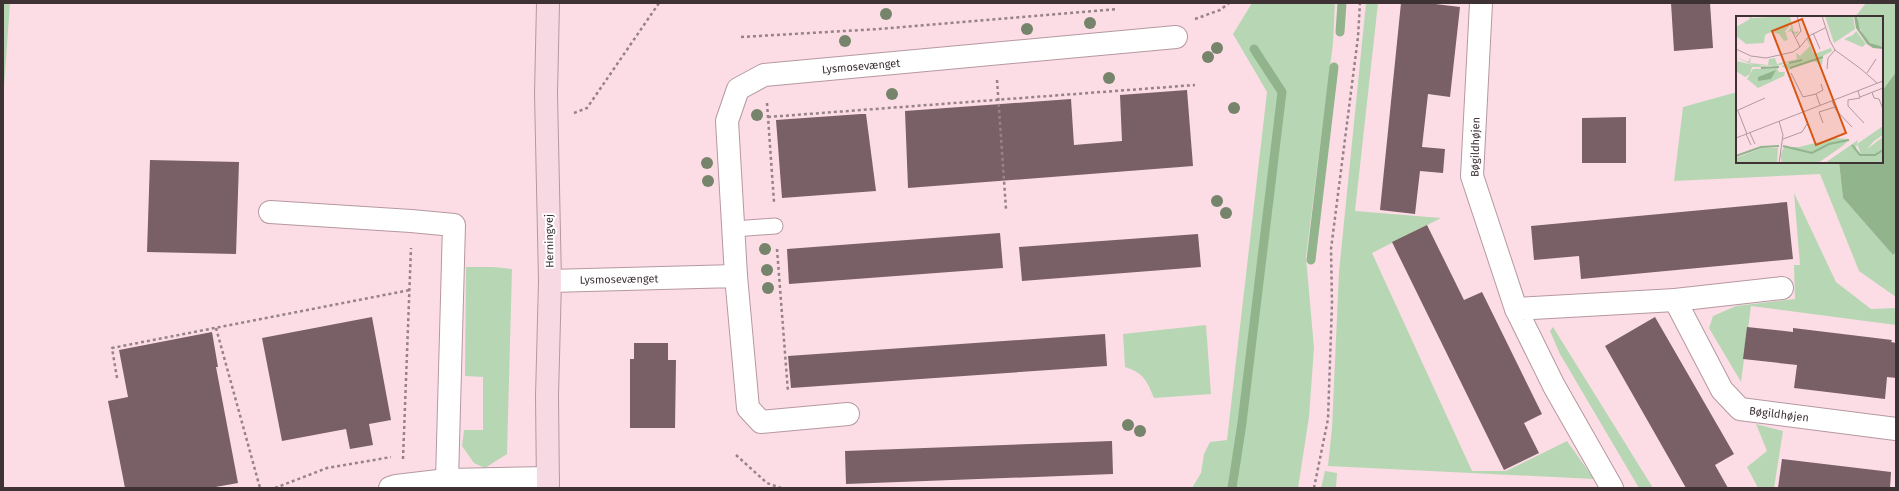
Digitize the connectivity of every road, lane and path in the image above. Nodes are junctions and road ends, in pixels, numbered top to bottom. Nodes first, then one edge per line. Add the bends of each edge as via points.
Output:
1 (548, 3) edge
2 (659, 3) edge
3 (1229, 3) edge
4 (1360, 3) edge
5 (1481, 3) edge
6 (1117, 9) dead end
7 (741, 37) dead end
8 (1176, 37) joint
9 (996, 54) junction
10 (1195, 85) dead end
11 (998, 99) junction
12 (587, 108) dead end
13 (768, 117) dead end
14 (1006, 209) dead end
15 (270, 212) dead end
16 (411, 221) junction
17 (775, 226) dead end
18 (734, 229) junction
19 (736, 276) junction
20 (550, 281) junction
21 (1782, 288) dead end
22 (410, 290) junction
23 (1675, 300) junction
24 (1516, 308) junction
25 (216, 328) junction
26 (117, 378) dead end
27 (848, 414) dead end
28 (1896, 429) edge
29 (403, 455) junction
30 (736, 455) dead end
31 (447, 480) junction
32 (548, 483) edge
33 (396, 487) edge
34 (260, 488) edge
35 (275, 488) edge
36 (780, 488) edge
37 (1314, 488) edge
38 (1612, 488) edge

1 - 20 street, Herningvej via 546,129
2 - 12 path
3 - 8 path via 1220,10 1192,20
4 - 37 path via 1358,36 1330,249 1332,303 1328,419
5 - 24 street, Bøgildhøjen via 1472,176
6 - 7 path via 879,29
8 - 9 street, Lysmosevænget
9 - 11 path
9 - 18 street, Lysmosevænget via 764,75 738,89 727,120
10 - 11 path
11 - 13 path
11 - 14 path
15 - 16 street
16 - 22 path
16 - 31 street via 454,225
17 - 18 lane
18 - 19 street, Lysmosevænget
19 - 20 street, Lysmosevænget
19 - 27 street, Lysmosevænget via 748,408 761,422
20 - 32 street, Herningvej
21 - 23 street
22 - 25 path
22 - 29 path
23 - 24 street
23 - 28 street, Bøgildhøjen via 1722,390 1740,409
24 - 38 street, Bøgildhøjen via 1554,386
25 - 26 path via 112,348
25 - 34 path
29 - 33 path
29 - 35 path via 327,468
30 - 36 path via 767,483
31 - 32 street, Herningvej
31 - 33 street, Herningvej

